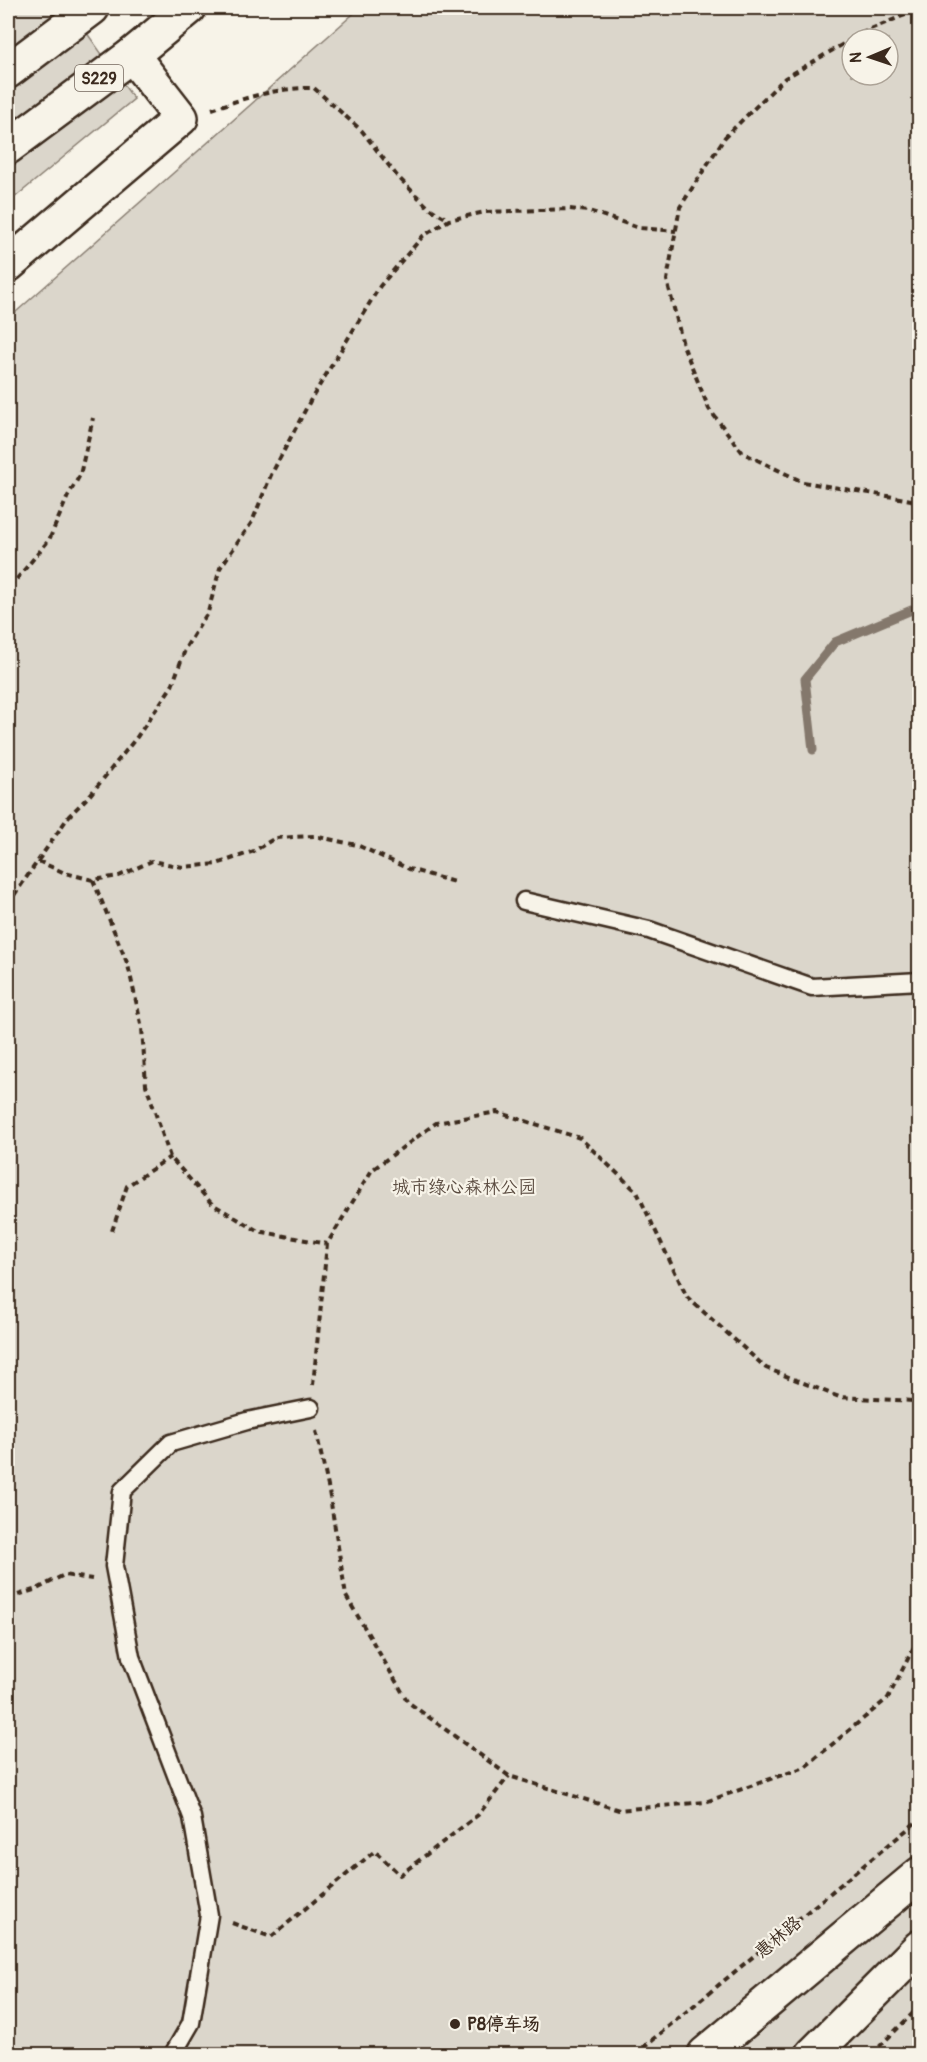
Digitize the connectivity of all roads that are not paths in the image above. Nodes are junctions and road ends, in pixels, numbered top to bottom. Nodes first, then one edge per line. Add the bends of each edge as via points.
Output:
1 (92, 8) edge
2 (189, 8) edge
3 (132, 55) junction
4 (8, 71) edge
5 (8, 147) edge
6 (8, 265) edge
7 (524, 901) dead end
8 (920, 981) edge
9 (311, 1408) road end
10 (920, 1874) edge
11 (920, 1947) edge
12 (173, 2055) edge
13 (705, 2055) edge
14 (813, 2055) edge

1 - 4 main road
2 - 3 main road, S229
3 - 5 main road, S229
3 - 6 main road via 181,118
7 - 8 lane via 649,930 812,987
9 - 12 lane via 171,1443 122,1491 114,1566 131,1657 192,1817 208,1915 191,2024
10 - 13 main road
11 - 14 main road

